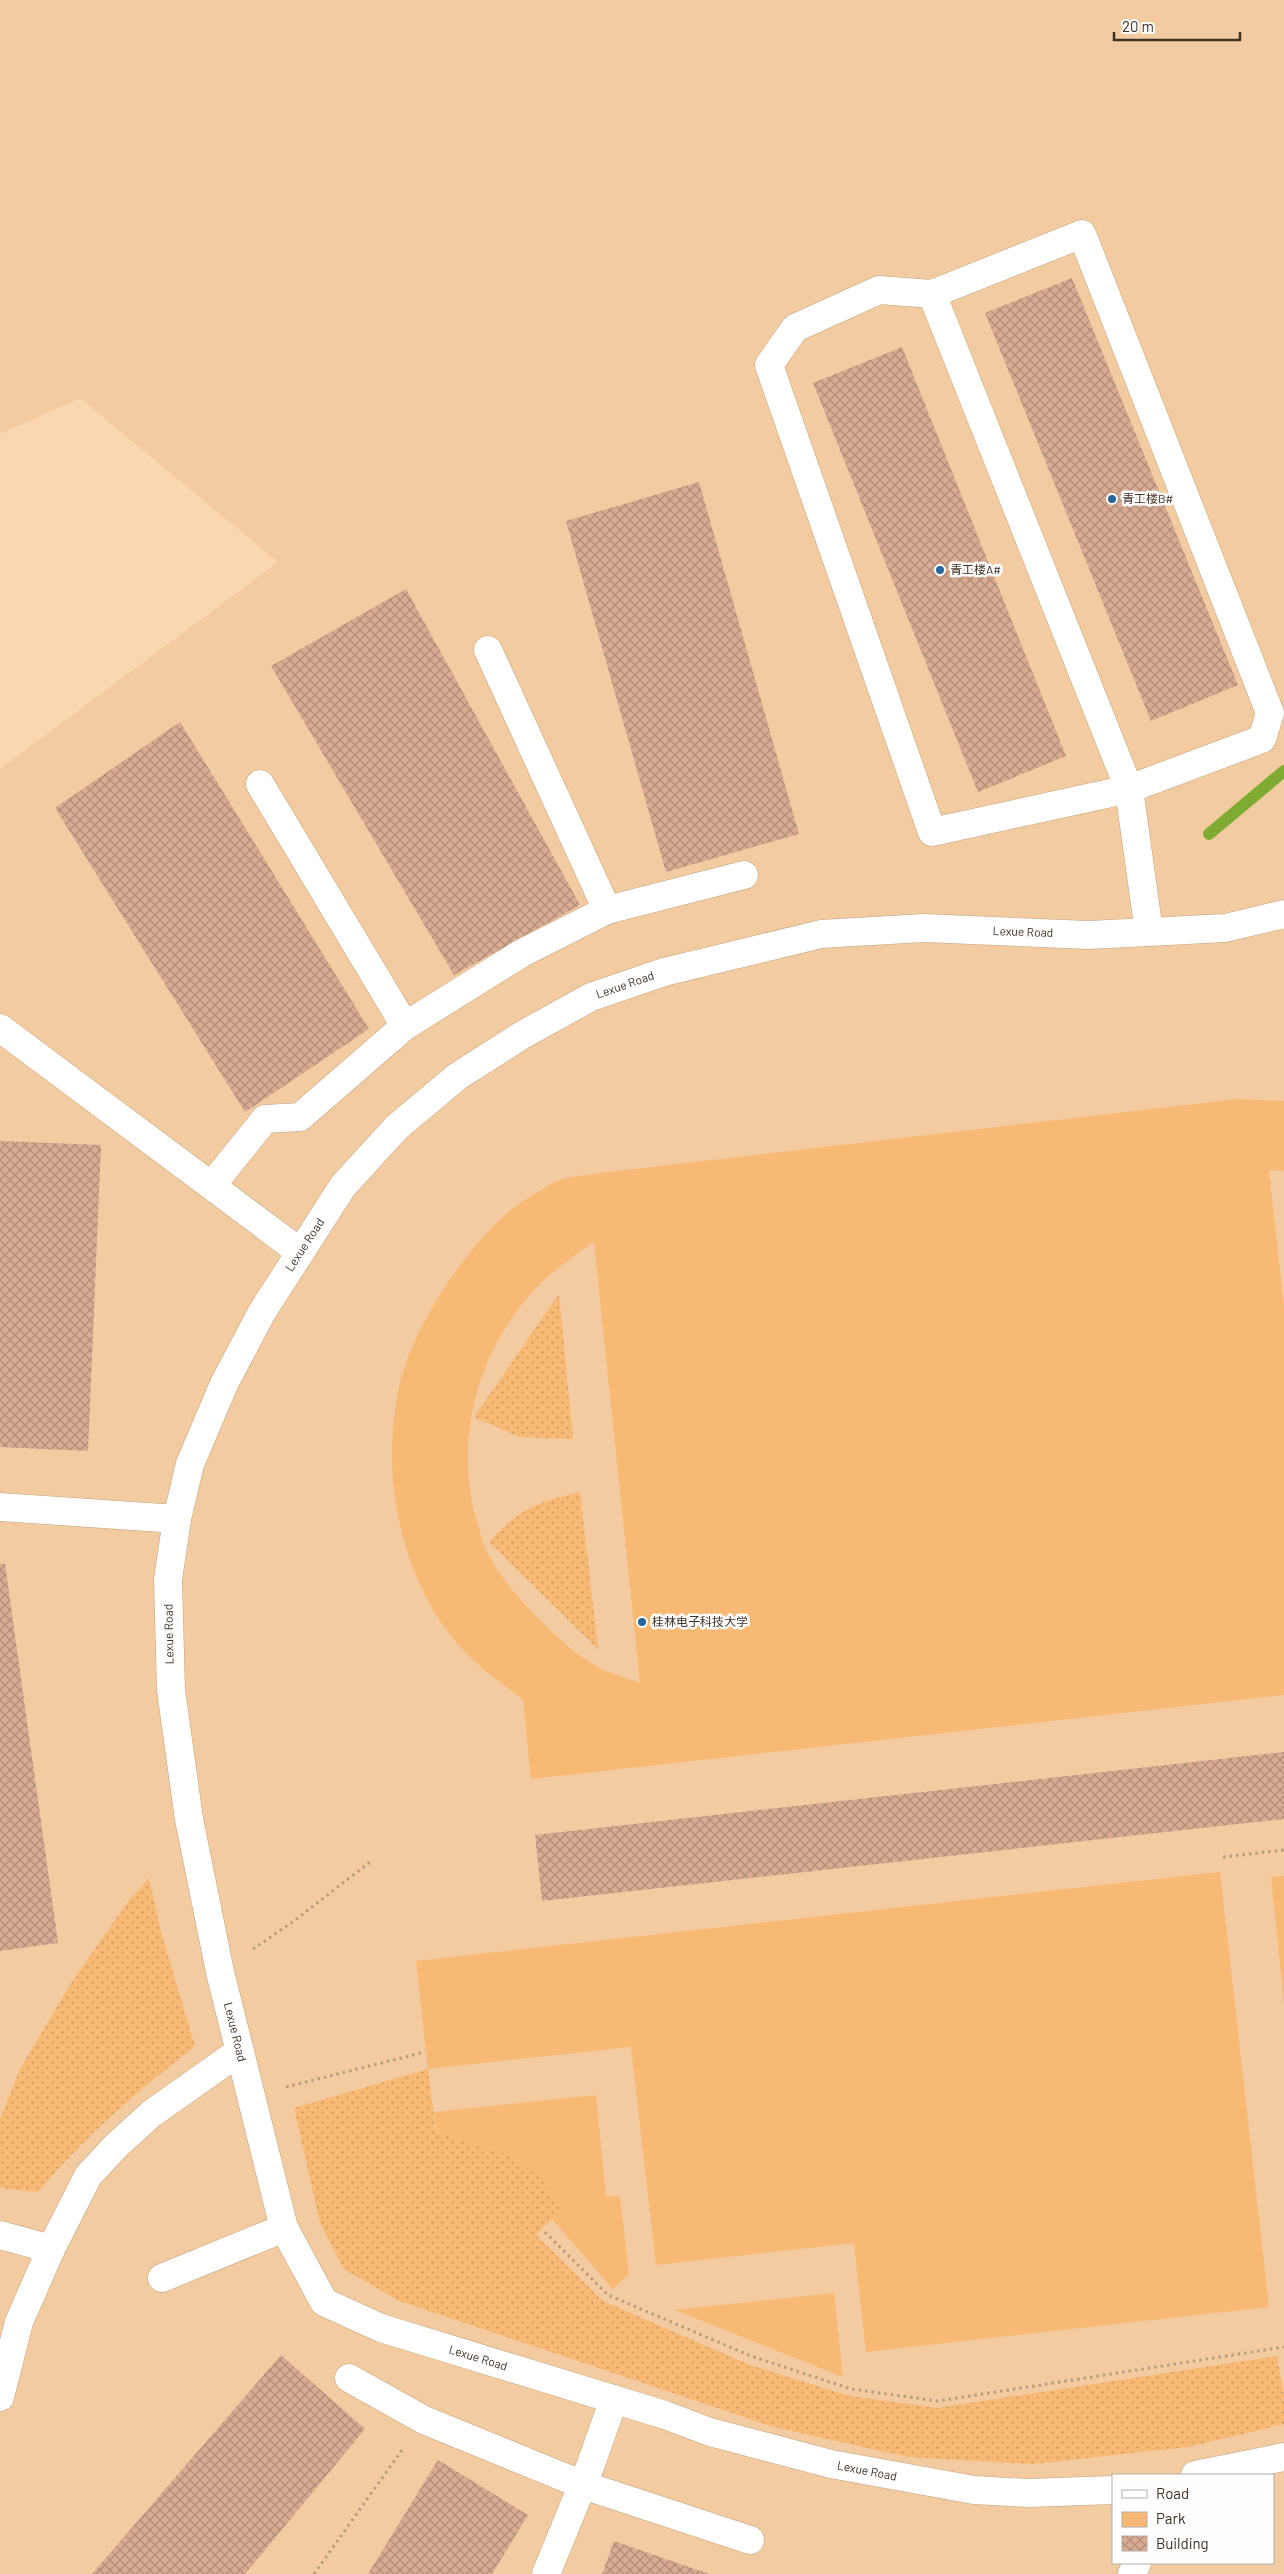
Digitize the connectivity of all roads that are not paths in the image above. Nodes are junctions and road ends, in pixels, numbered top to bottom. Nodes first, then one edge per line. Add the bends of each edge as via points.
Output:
1 (932, 294) junction
2 (488, 650) dead end
3 (260, 784) dead end
4 (1129, 789) junction
5 (744, 875) dead end
6 (607, 910) junction
7 (1284, 914) edge
8 (1149, 932) junction
9 (405, 1026) junction
10 (0, 1028) edge
11 (212, 1185) junction
12 (300, 1252) junction
13 (0, 1507) edge
14 (177, 1519) junction
15 (240, 2051) junction
16 (284, 2228) junction
17 (0, 2235) edge
18 (51, 2249) junction
19 (162, 2278) dead end
20 (349, 2378) dead end
21 (0, 2398) edge
22 (614, 2399) junction
23 (1284, 2457) edge
24 (1200, 2474) edge
25 (583, 2485) junction
26 (1112, 2490) edge
27 (750, 2540) dead end
28 (546, 2574) edge

1 - 4 street
1 - 4 street via 1082,234 1270,713 1262,740
1 - 4 street via 879,290 795,328 769,365 932,832
2 - 6 street
3 - 9 street
4 - 8 street
5 - 6 street
6 - 9 street via 522,953
7 - 8 street, Lexue Road via 1225,928
8 - 12 street, Lexue Road via 1088,935 924,928 821,934 664,972 591,997 458,1076 397,1127 344,1186
9 - 11 street via 300,1117 265,1119
10 - 11 street
11 - 12 street
12 - 14 street, Lexue Road via 262,1312 224,1384 190,1464
13 - 14 street
14 - 15 street, Lexue Road via 168,1580 171,1690 189,1819 220,1972
15 - 16 street, Lexue Road
15 - 18 street via 151,2114 116,2146 88,2176
16 - 19 street
16 - 22 street, Lexue Road via 324,2302 381,2328
17 - 18 street
18 - 21 street via 19,2322
20 - 25 street via 424,2420
22 - 25 street
22 - 26 street, Lexue Road via 710,2432 831,2464 906,2479 974,2490 1029,2493
23 - 24 street
25 - 27 street
25 - 28 street

